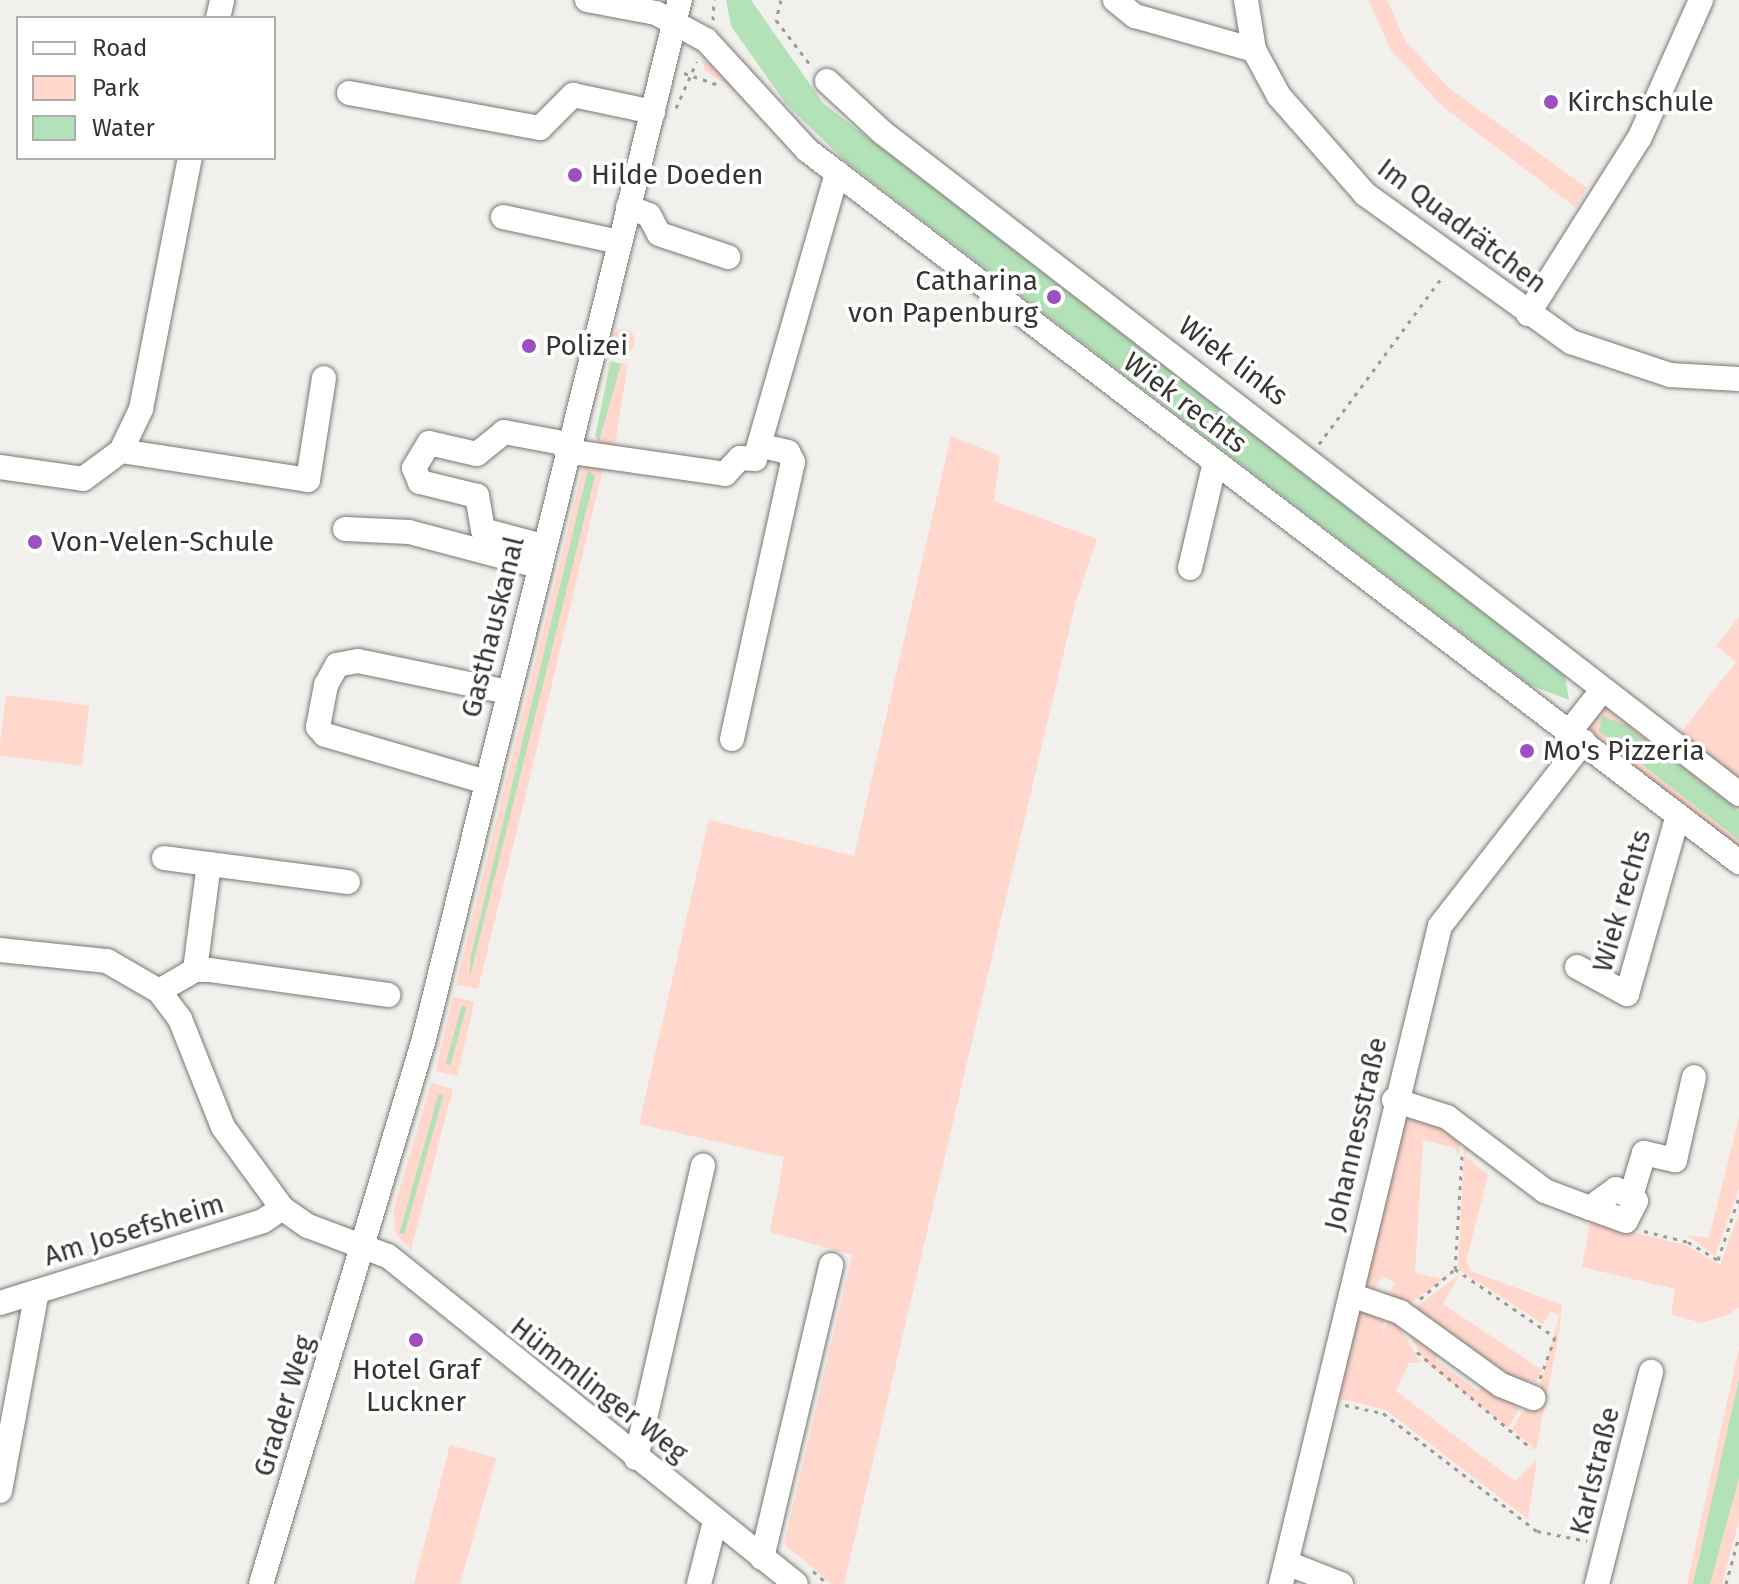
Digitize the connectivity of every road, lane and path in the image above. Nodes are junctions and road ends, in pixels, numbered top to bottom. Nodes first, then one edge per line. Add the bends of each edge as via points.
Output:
1 (587, 0) edge
2 (781, 0) edge
3 (1115, 0) edge
4 (1246, 0) edge
5 (1701, 0) edge
6 (680, 7) edge
7 (1689, 12) edge
8 (1254, 50) junction
9 (827, 81) joint
10 (349, 93) dead end
11 (653, 112) junction
12 (190, 160) edge
13 (837, 173) junction
14 (628, 207) junction
15 (503, 217) dead end
16 (620, 242) junction
17 (728, 257) dead end
18 (1455, 259) junction
19 (1528, 314) junction
20 (324, 378) dead end
21 (1739, 379) edge
22 (763, 446) junction
23 (567, 447) junction
24 (121, 451) junction
25 (1310, 456) junction
26 (1215, 462) junction
27 (0, 467) edge
28 (345, 529) dead end
29 (541, 556) junction
30 (1190, 568) dead end
31 (1603, 689) junction
32 (508, 692) junction
33 (1577, 736) junction
34 (732, 739) dead end
35 (486, 782) junction
36 (1739, 794) edge
37 (1678, 815) junction
38 (164, 858) dead end
39 (1739, 862) edge
40 (209, 864) junction
41 (348, 882) dead end
42 (0, 950) edge
43 (1577, 967) dead end
44 (195, 970) junction
45 (159, 991) junction
46 (388, 995) dead end
47 (1694, 1077) dead end
48 (1394, 1100) junction
49 (1463, 1128) junction
50 (703, 1166) dead end
51 (1632, 1193) junction
52 (1739, 1197) edge
53 (282, 1208) junction
54 (1590, 1208) junction
55 (1626, 1221) junction
56 (364, 1246) junction
57 (831, 1265) dead end
58 (1455, 1269) junction
59 (37, 1292) junction
60 (1351, 1295) junction
61 (0, 1303) edge
62 (1400, 1312) junction
63 (1416, 1350) dead end
64 (1651, 1372) dead end
65 (1533, 1398) joint
66 (1325, 1400) junction
67 (1532, 1449) dead end
68 (636, 1458) junction
69 (0, 1491) edge
70 (715, 1521) junction
71 (1739, 1536) edge
72 (1607, 1545) junction
73 (762, 1558) junction
74 (1284, 1574) edge
75 (261, 1584) edge
76 (699, 1584) edge
77 (796, 1584) edge
78 (1341, 1584) edge
79 (1597, 1584) edge
80 (1726, 1584) edge

1 - 6 street
2 - 9 path via 776,20 786,39
3 - 8 street via 1135,16
4 - 8 street, Im Quadrätchen
5 - 7 street
6 - 11 street, Gasthauskanal
6 - 13 street, Wiek rechts via 779,122
7 - 19 street via 1626,163
8 - 18 street, Im Quadrätchen via 1314,143 1365,194
9 - 25 street, Wiek links via 882,132
10 - 11 street via 540,128 573,95
11 - 14 street, Gasthauskanal
12 - 24 street via 141,409
13 - 22 street
13 - 26 street, Wiek rechts
14 - 16 street, Gasthauskanal
14 - 17 street via 649,215 659,234
15 - 16 street
16 - 23 street, Gasthauskanal
18 - 19 street, Im Quadrätchen
18 - 25 path
19 - 21 street, Im Quadrätchen via 1571,342 1624,362 1670,375
20 - 24 street via 308,480
22 - 23 street via 755,459 740,458 725,474
22 - 34 street via 788,452 793,462
23 - 29 street, Gasthauskanal
23 - 29 street via 504,432 477,454 429,443 414,468 420,482 477,496 483,530
24 - 27 street via 83,479
25 - 31 street, Wiek links
26 - 30 street
26 - 33 street, Wiek rechts
28 - 29 street via 409,532
29 - 32 street, Gasthauskanal
31 - 33 street
31 - 36 street, Wiek links
32 - 35 street, Gasthauskanal
32 - 35 street via 358,661 337,665 326,685 318,727 325,735
33 - 37 street, Wiek rechts
33 - 48 street, Johannesstraße via 1440,926
35 - 56 street, Gasthauskanal
37 - 39 street, Wiek rechts
37 - 43 street, Wiek rechts via 1627,994
38 - 40 street
40 - 41 street
40 - 44 street
42 - 45 street via 107,961
44 - 45 street
44 - 46 street
45 - 53 street via 180,1019 223,1127
47 - 51 street via 1675,1160 1644,1153
48 - 49 street
48 - 60 street, Johannesstraße
49 - 54 street via 1545,1191
49 - 58 path
50 - 68 street
51 - 54 street via 1616,1189
51 - 55 street via 1636,1210
52 - 55 path via 1718,1260
53 - 56 street, Hümmlinger Weg
53 - 59 street, Am Josefsheim via 263,1221
54 - 55 street
56 - 68 street, Hümmlinger Weg via 458,1309 483,1338
56 - 75 street, Grader Weg
57 - 73 street
58 - 62 path
58 - 65 path via 1555,1337
59 - 61 street, Am Josefsheim
59 - 69 street
60 - 62 street
60 - 66 street, Johannesstraße
62 - 65 street via 1501,1385
63 - 67 path
64 - 72 street, Karlstraße
66 - 72 path via 1383,1413 1537,1531
66 - 74 street, Johannesstraße
68 - 70 street, Hümmlinger Weg
70 - 73 street, Hümmlinger Weg
70 - 76 street
71 - 80 path
72 - 79 street, Karlstraße
73 - 77 street, Hümmlinger Weg
74 - 78 street

